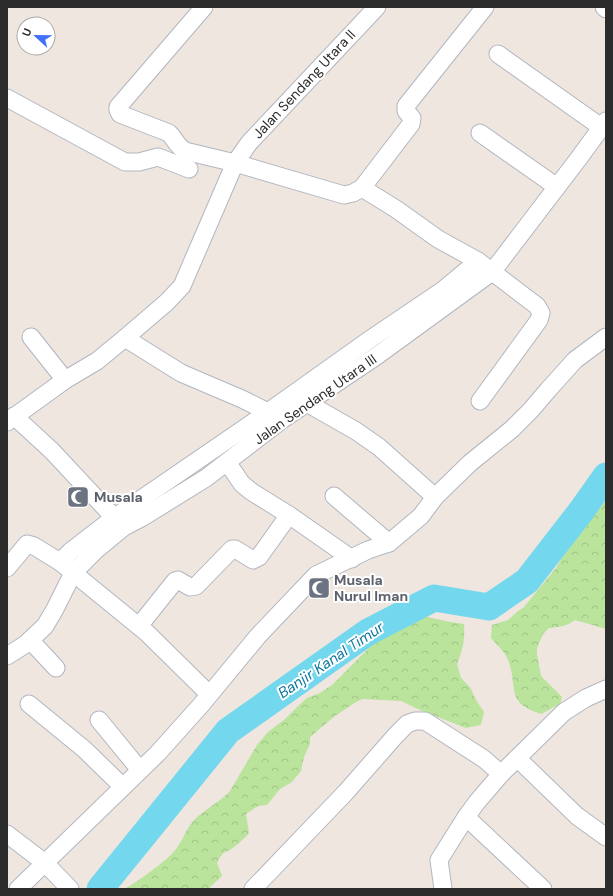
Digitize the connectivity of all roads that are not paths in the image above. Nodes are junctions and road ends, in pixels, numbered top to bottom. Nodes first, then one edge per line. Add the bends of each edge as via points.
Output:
1 (204, 7) edge
2 (376, 7) edge
3 (485, 7) edge
4 (604, 7) edge
5 (606, 9) edge
6 (498, 54) dead end
7 (7, 98) edge
8 (604, 124) edge
9 (480, 133) dead end
10 (235, 163) junction
11 (189, 169) dead end
12 (557, 187) junction
13 (362, 188) junction
14 (478, 262) junction
15 (492, 272) junction
16 (31, 337) dead end
17 (606, 337) edge
18 (125, 338) junction
19 (65, 380) junction
20 (480, 401) dead end
21 (307, 403) junction
22 (275, 416) junction
23 (11, 419) edge
24 (227, 462) junction
25 (334, 496) dead end
26 (435, 497) junction
27 (289, 515) junction
28 (120, 522) junction
29 (389, 543) junction
30 (352, 558) junction
31 (60, 562) junction
32 (7, 568) edge
33 (73, 573) junction
34 (139, 626) junction
35 (30, 640) junction
36 (7, 656) edge
37 (56, 668) dead end
38 (606, 689) edge
39 (209, 694) junction
40 (29, 704) dead end
41 (99, 720) dead end
42 (517, 758) junction
43 (140, 770) junction
44 (501, 774) junction
45 (123, 787) junction
46 (466, 817) junction
47 (7, 834) edge
48 (606, 837) edge
49 (47, 865) junction
50 (18, 889) edge
51 (70, 889) edge
52 (253, 889) edge
53 (443, 889) edge
54 (543, 889) edge

1 - 10 street via 118,110 120,114 169,133 178,147 185,152
2 - 10 street, Jalan Sendang Utara II via 249,143
3 - 13 street via 406,106 412,124
4 - 5 street
6 - 8 street
7 - 11 street via 125,162 139,162 158,157
8 - 12 street, Jalan Sendang Utara III
9 - 12 street
10 - 13 street via 344,195
10 - 18 street, Jalan Sendang Utara II via 182,286
12 - 15 street, Jalan Sendang Utara III
13 - 14 street via 438,239
14 - 15 street
14 - 22 street via 443,290 372,338
15 - 20 street via 537,306 541,314
15 - 21 street, Jalan Sendang Utara III
16 - 19 street
17 - 26 street via 575,360 512,429
18 - 19 street, Jalan Sendang Utara II via 97,361
18 - 22 street via 181,373
19 - 23 street, Jalan Sendang Utara II
21 - 22 street, Jalan Sendang Utara III
21 - 26 street via 379,447
22 - 24 street, Jalan Sendang Utara III
22 - 28 street
23 - 28 street via 52,451
24 - 27 street via 242,484
24 - 28 street, Jalan Sendang Utara III via 143,518
25 - 29 street
26 - 29 street via 421,516
27 - 30 street
27 - 34 street via 259,557 253,560 231,549 193,588 181,580 175,581
28 - 31 street via 71,551
28 - 33 street, Jalan Sendang Utara III
29 - 30 street
30 - 39 street via 316,575 258,636
31 - 32 street via 27,544
31 - 33 street
33 - 34 street
33 - 35 street, Jalan Sendang Utara III via 45,626
34 - 39 street
35 - 36 street, Jalan Sendang Utara III
35 - 37 street
38 - 42 street via 564,712
39 - 43 street
40 - 45 street via 84,749
41 - 43 street
42 - 44 street
42 - 48 street via 577,816
43 - 45 street
44 - 46 street
44 - 52 street via 484,759 425,721 415,720 396,735 346,792
45 - 49 street
46 - 53 street via 439,860
46 - 54 street
47 - 49 street
49 - 50 street
49 - 51 street

